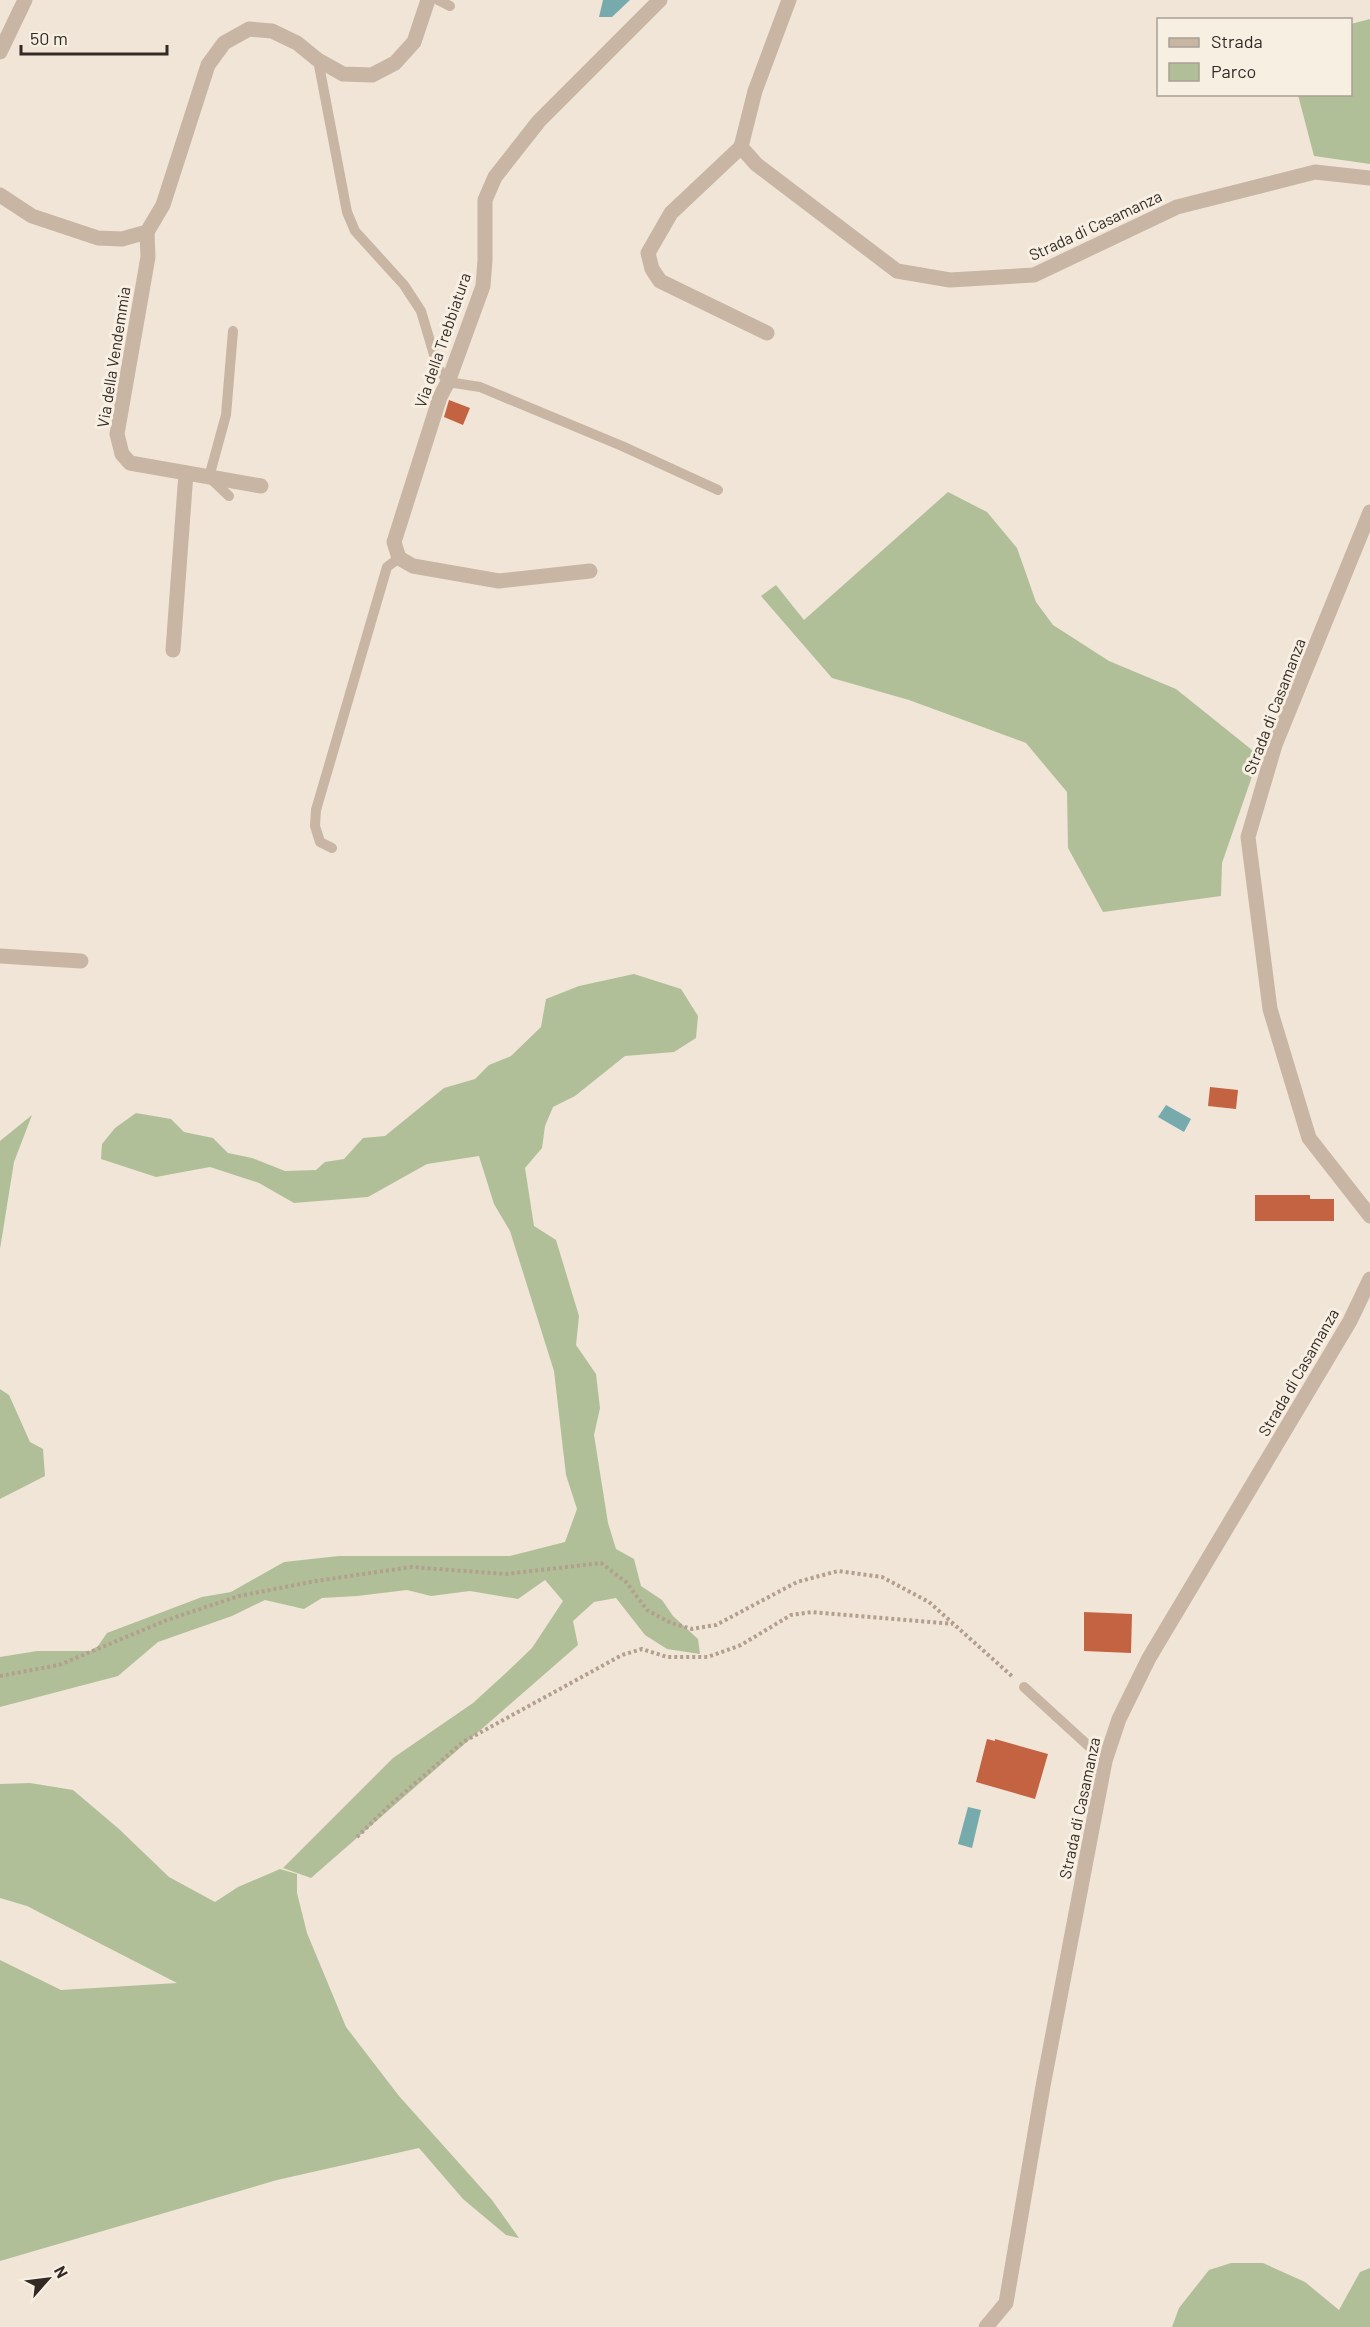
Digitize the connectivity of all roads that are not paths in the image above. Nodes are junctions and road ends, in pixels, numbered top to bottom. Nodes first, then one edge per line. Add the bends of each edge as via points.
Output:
1 (25, 0) edge
2 (428, 0) edge
3 (438, 0) edge
4 (660, 0) edge
5 (789, 0) edge
6 (450, 6) dead end
7 (0, 52) edge
8 (318, 60) junction
9 (741, 147) junction
10 (1370, 178) edge
11 (0, 195) edge
12 (147, 232) junction
13 (233, 331) dead end
14 (767, 333) dead end
15 (448, 382) junction
16 (186, 473) junction
17 (210, 477) junction
18 (261, 486) dead end
19 (718, 490) dead end
20 (229, 496) dead end
21 (1370, 512) edge
22 (399, 558) junction
23 (590, 571) dead end
24 (173, 650) dead end
25 (332, 848) dead end
26 (0, 957) edge
27 (81, 961) dead end
28 (1370, 1216) edge
29 (1370, 1279) edge
30 (1024, 1688) road end
31 (1105, 1761) junction
32 (986, 2327) edge

1 - 7 street
2 - 8 street via 414,42 395,63 372,75 343,74
3 - 6 lane
4 - 15 street, Via della Trebbiatura via 539,121 495,177 485,200 483,286
5 - 9 street via 755,91
8 - 12 street via 297,43 272,31 249,29 224,43 208,65 163,205
8 - 15 lane via 347,212 355,231 404,285 421,311 438,368
9 - 10 street, Strada di Casamanza via 756,164 897,271 950,280 1034,275 1177,207 1315,172
9 - 14 street via 671,213 648,253 660,281
11 - 12 street via 32,216 98,238 122,239
12 - 16 street, Via della Vendemmia via 148,257 117,434 122,454 130,463
13 - 17 lane via 226,415
15 - 19 lane via 480,387
15 - 22 street, Via della Trebbiatura via 394,542
16 - 17 street, Via della Vendemmia
16 - 24 street
17 - 18 street, Via della Vendemmia
17 - 20 lane
21 - 28 street, Strada di Casamanza via 1275,745 1248,837 1270,1009 1309,1138
22 - 23 street via 413,566 499,581
22 - 25 lane via 387,567 316,810 320,842
26 - 27 street
29 - 31 street, Strada di Casamanza via 1350,1322 1149,1658 1119,1719
30 - 31 lane
31 - 32 street, Strada di Casamanza via 1042,2086 1006,2303

